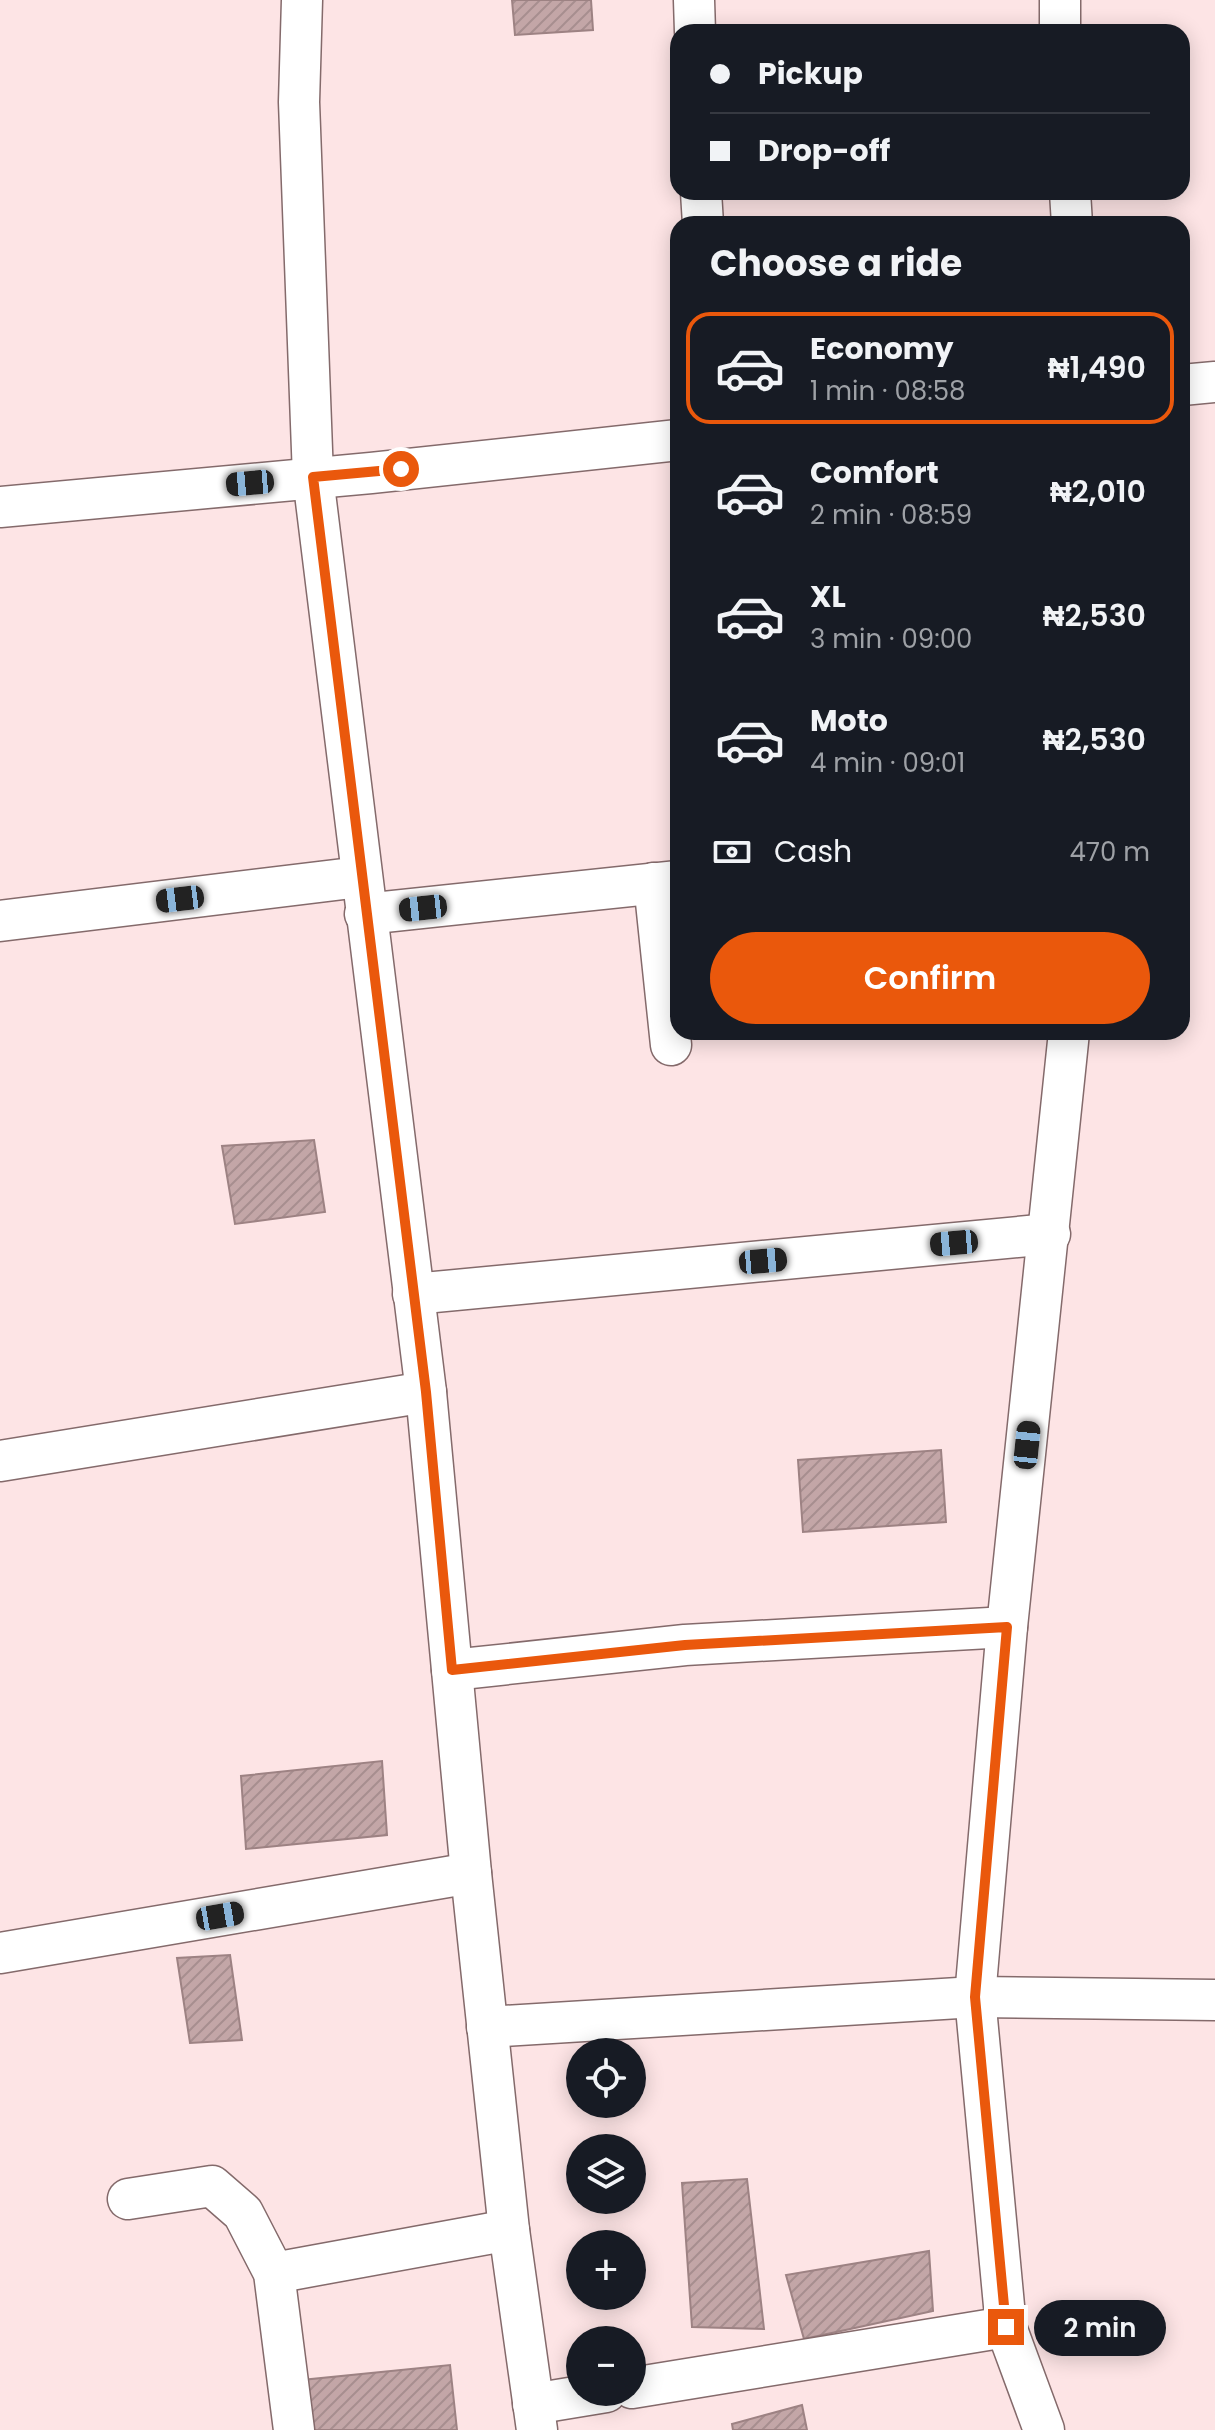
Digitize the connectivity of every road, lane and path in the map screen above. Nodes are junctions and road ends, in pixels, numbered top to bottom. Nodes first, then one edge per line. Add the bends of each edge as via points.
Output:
1 (302, 0) edge
2 (694, 0) edge
3 (1060, 0) edge
4 (695, 24) edge
5 (1060, 24) edge
6 (1215, 382) edge
7 (1190, 384) edge
8 (670, 441) edge
9 (313, 477) junction
10 (0, 507) edge
11 (666, 882) edge
12 (363, 895) junction
13 (0, 921) edge
14 (670, 1012) edge
15 (671, 1040) edge
16 (1068, 1040) edge
17 (671, 1045) dead end
18 (1050, 1234) junction
19 (413, 1294) junction
20 (426, 1392) junction
21 (0, 1461) edge
22 (1007, 1627) junction
23 (452, 1670) junction
24 (471, 1873) junction
25 (0, 1953) edge
26 (975, 1997) junction
27 (1215, 2000) edge
28 (487, 2027) junction
29 (128, 2199) dead end
30 (509, 2230) junction
31 (274, 2273) junction
32 (1006, 2327) junction
33 (646, 2386) edge
34 (566, 2406) edge
35 (535, 2417) edge
36 (294, 2430) edge
37 (1044, 2430) edge

1 - 9 street via 299,102
2 - 4 street
3 - 5 street
6 - 7 street
8 - 9 street
9 - 10 street
9 - 12 street
11 - 12 street
11 - 14 street
12 - 13 street
12 - 19 street
15 - 17 street
16 - 18 street
18 - 19 street
18 - 22 street
19 - 20 street
20 - 21 street
20 - 23 street
22 - 23 street via 685,1645
22 - 26 street
23 - 24 street
24 - 25 street
24 - 28 street
26 - 27 street
26 - 28 street
26 - 32 street
28 - 30 street
29 - 31 street via 212,2186 243,2213
30 - 31 street
30 - 35 street
31 - 36 street
32 - 33 street
32 - 37 street
34 - 35 street

